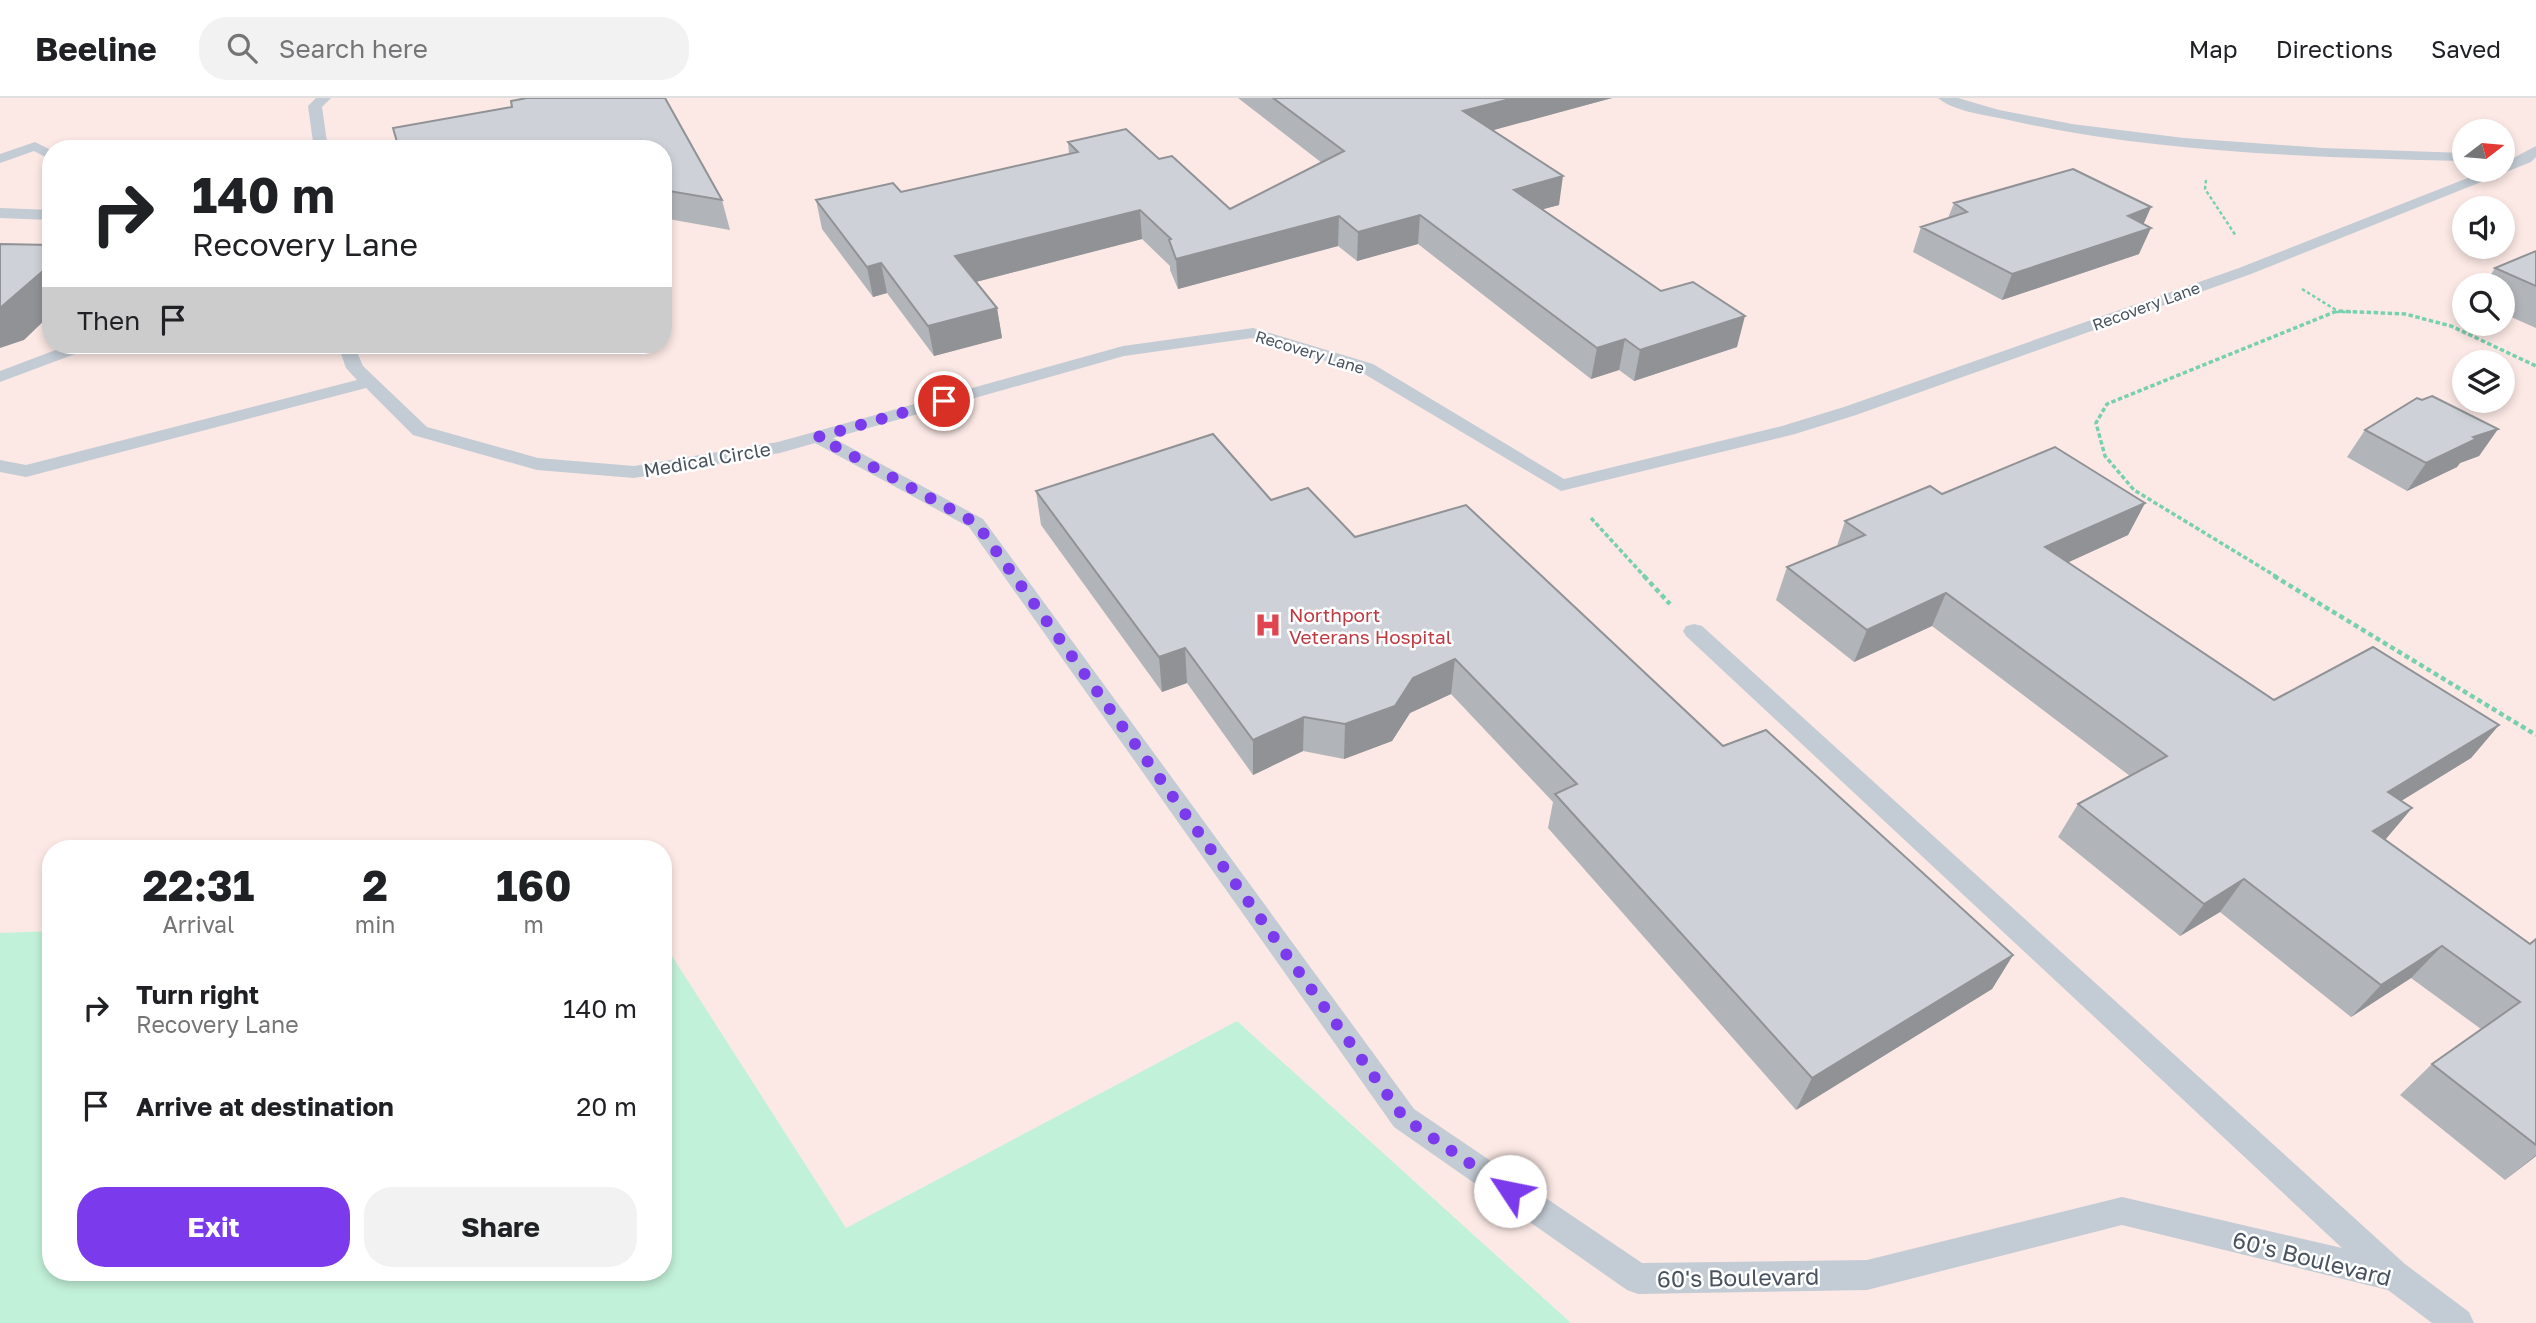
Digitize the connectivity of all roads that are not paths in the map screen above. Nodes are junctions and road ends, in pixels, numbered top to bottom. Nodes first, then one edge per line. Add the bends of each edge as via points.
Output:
1 (324, 98) edge
2 (1948, 99) edge
3 (320, 140) edge
4 (42, 150) edge
5 (2452, 157) edge
6 (2533, 157) edge
7 (2515, 158) edge
8 (0, 159) edge
9 (2515, 164) edge
10 (2468, 182) edge
11 (0, 213) edge
12 (42, 215) edge
13 (59, 354) edge
14 (350, 354) edge
15 (0, 377) edge
16 (370, 382) junction
17 (818, 437) junction
18 (0, 466) edge
19 (1694, 631) road end
20 (2396, 1276) junction
21 (2459, 1323) edge

1 - 3 lane via 315,106
2 - 5 lane via 2033,122 2149,140 2318,153
4 - 8 lane via 35,146
6 - 7 lane
6 - 9 lane, Recovery Lane
10 - 17 lane, Recovery Lane via 2266,263 1850,411 1561,485 1367,368 1253,333 1123,352
11 - 12 lane
13 - 15 lane
14 - 16 lane, Medical Circle via 355,368
16 - 17 lane, Medical Circle via 420,431 537,464 634,472
16 - 18 lane via 26,471
17 - 20 lane, 60's Boulevard via 976,523 1404,1118 1638,1279 1867,1275 2122,1211
19 - 20 lane
20 - 21 lane, 60's Boulevard

